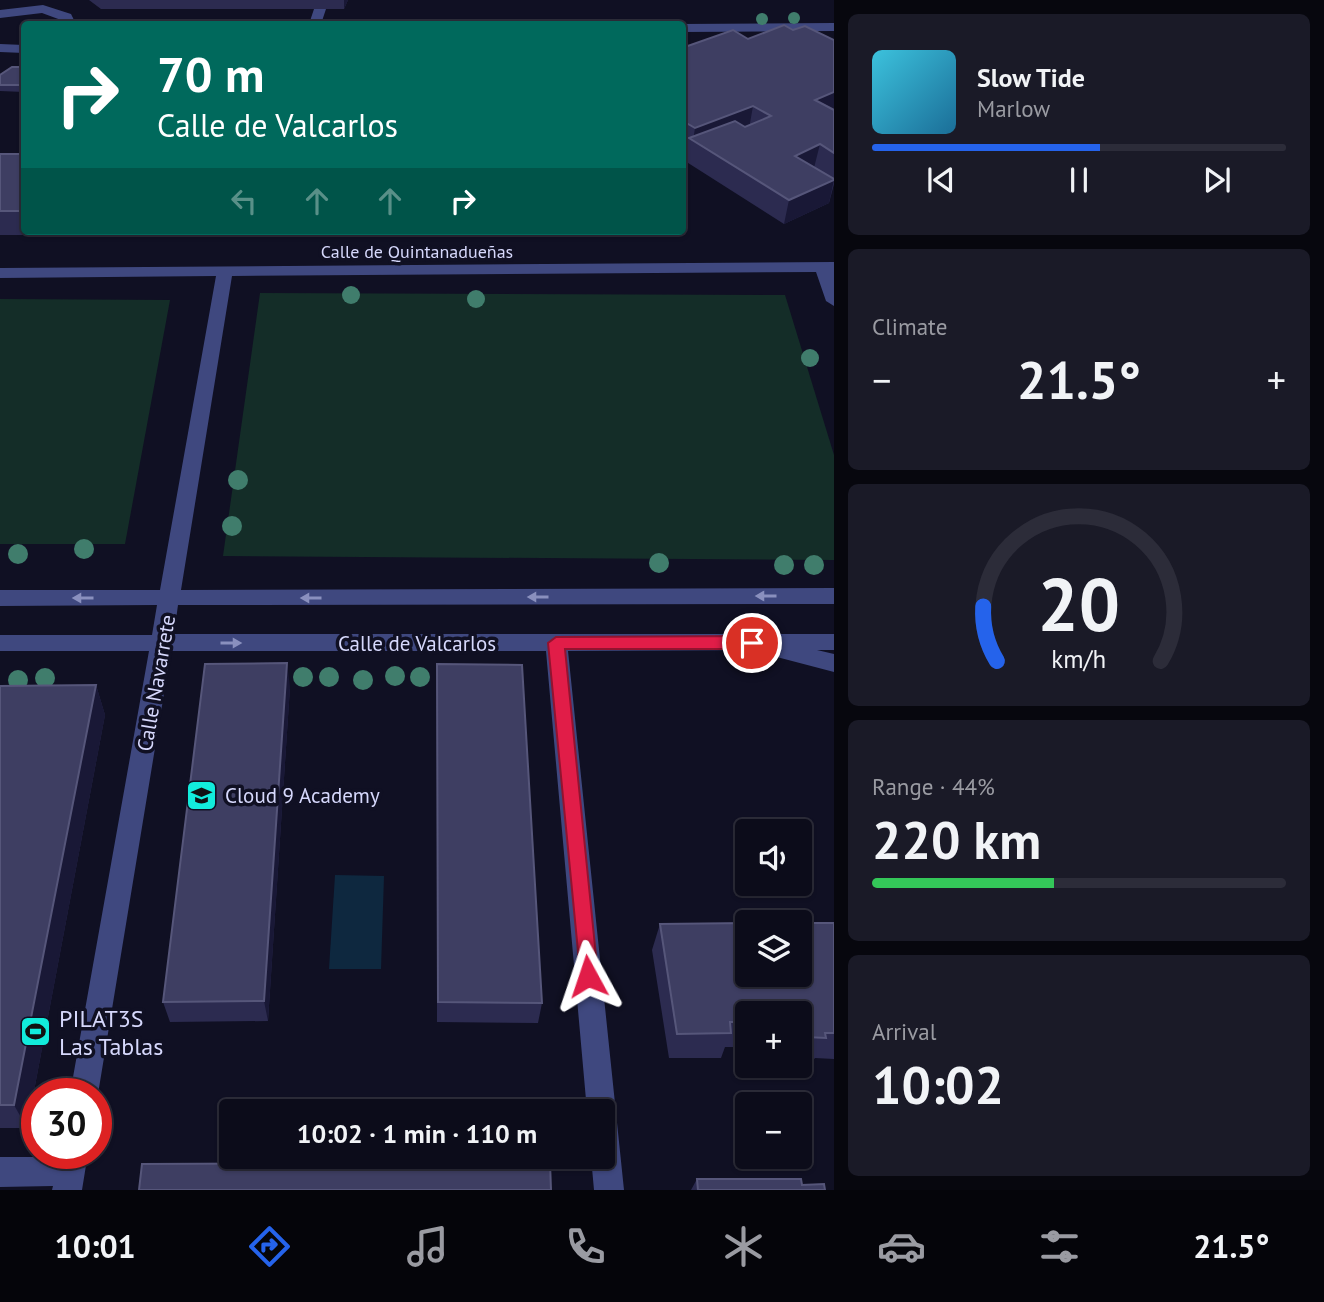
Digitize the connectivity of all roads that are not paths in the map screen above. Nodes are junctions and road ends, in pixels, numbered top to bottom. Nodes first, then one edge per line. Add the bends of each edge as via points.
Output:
1 (46, 4) edge
2 (320, 9) dead end
3 (0, 14) edge
4 (68, 21) edge
5 (315, 21) edge
6 (834, 27) edge
7 (686, 28) edge
8 (0, 48) edge
9 (21, 49) edge
10 (828, 267) edge
11 (225, 271) junction
12 (0, 273) edge
13 (834, 301) edge
14 (834, 596) edge
15 (0, 598) edge
16 (170, 598) junction
17 (834, 642) edge
18 (0, 643) edge
19 (163, 643) junction
20 (556, 643) junction
21 (752, 643) junction
22 (834, 663) edge
23 (87, 1078) edge
24 (600, 1099) edge
25 (607, 1169) edge
26 (0, 1172) edge
27 (70, 1172) edge
28 (609, 1190) edge

1 - 3 street
1 - 4 street
2 - 5 street
6 - 7 street
8 - 9 street
10 - 11 street, Calle de Quintanadueñas
10 - 13 street
11 - 12 street, Calle de Quintanadueñas
11 - 16 street, Calle Navarrete
14 -> 16 street
16 -> 15 street
16 - 19 street, Calle Navarrete
17 - 21 street, Calle de Valcarlos
18 - 19 street, Calle de Valcarlos
19 -> 20 street, Calle de Valcarlos
19 - 23 street, Calle Navarrete
20 - 21 street, Calle de Valcarlos
20 - 24 street
21 - 22 street
25 - 28 street
26 - 27 street

